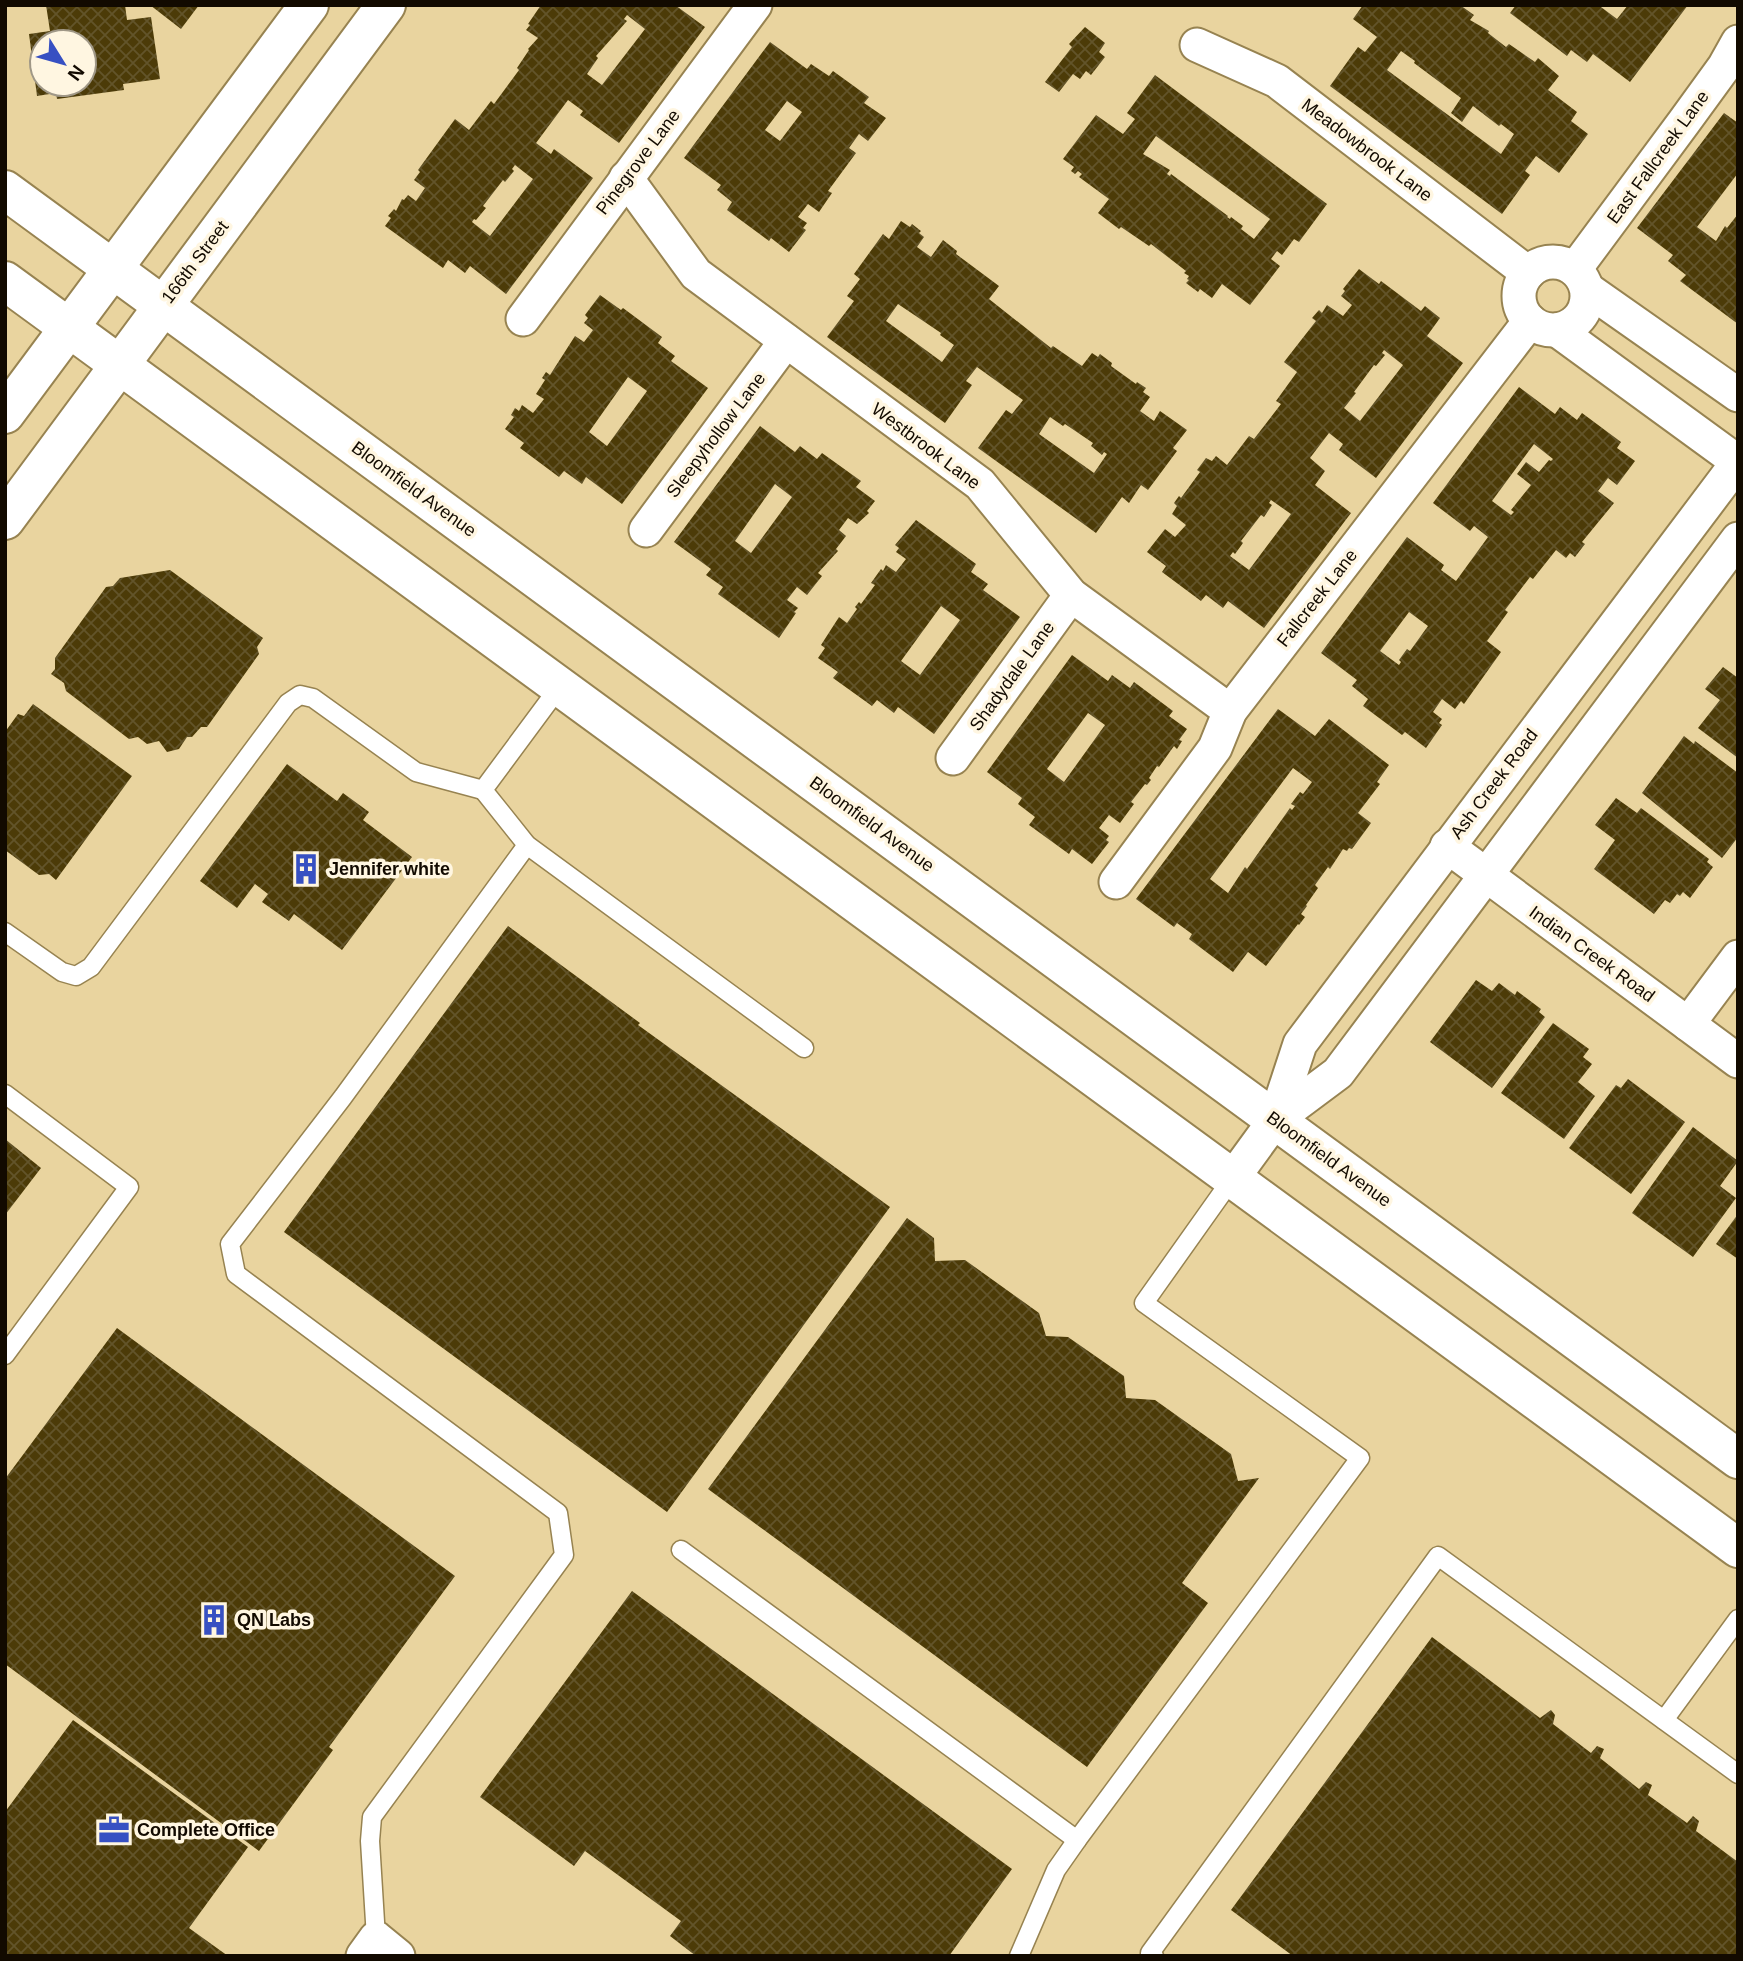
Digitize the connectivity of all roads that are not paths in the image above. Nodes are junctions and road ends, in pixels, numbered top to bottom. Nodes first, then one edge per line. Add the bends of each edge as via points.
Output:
1 (309, 5) edge
2 (386, 5) edge
3 (755, 5) edge
4 (1738, 42) edge
5 (1197, 45) dead end
6 (626, 178) junction
7 (5, 190) edge
8 (112, 268) junction
9 (1528, 273) junction
10 (1581, 279) junction
11 (5, 281) edge
12 (163, 305) junction
13 (523, 318) dead end
14 (1544, 326) junction
15 (68, 327) junction
16 (786, 341) junction
17 (120, 364) junction
18 (1738, 395) edge
19 (5, 414) edge
20 (1738, 462) edge
21 (5, 520) edge
22 (646, 530) dead end
23 (1738, 539) edge
24 (1071, 595) junction
25 (560, 686) junction
26 (1230, 711) junction
27 (953, 758) dead end
28 (483, 790) junction
29 (527, 845) junction
30 (1447, 846) junction
31 (1486, 875) junction
32 (1116, 882) dead end
33 (5, 932) edge
34 (1738, 957) edge
35 (1688, 1024) junction
36 (804, 1048) dead end
37 (1738, 1061) edge
38 (5, 1094) edge
39 (1275, 1119) junction
40 (1232, 1178) junction
41 (5, 1355) edge
42 (1738, 1459) edge
43 (1738, 1548) edge
44 (681, 1550) dead end
45 (1738, 1619) edge
46 (1664, 1720) junction
47 (1738, 1774) edge
48 (1077, 1840) junction
49 (379, 1950) edge
50 (1019, 1956) edge
51 (1154, 1956) edge

1 - 8 main road
2 - 12 main road, 166th Street
3 - 6 street, Pinegrove Lane
4 - 10 street, East Fallcreek Lane
5 - 9 street, Meadowbrook Lane via 1277,81
6 - 13 street, Pinegrove Lane
6 - 16 street, Westbrook Lane via 696,274
7 - 8 main road, Bloomfield Avenue
8 - 12 main road, Bloomfield Avenue
8 - 15 main road
9 - 10 street via 1553,261 1565,263
9 - 14 street via 1519,288 1521,310
10 - 14 street via 1587,301 1583,312 1567,327
10 - 18 street
11 - 15 main road
12 - 17 main road, 166th Street
12 - 39 main road, Bloomfield Avenue
14 - 20 street
14 - 26 street, Fallcreek Lane
15 - 17 main road
15 - 19 main road
16 - 22 street, Sleepyhollow Lane
16 - 24 street, Westbrook Lane via 980,484
17 - 21 main road, 166th Street
17 - 25 main road
20 - 30 street, Ash Creek Road
23 - 31 street, Ash Creek Road
24 - 26 street, Westbrook Lane
24 - 27 street, Shadydale Lane
25 - 28 lane
25 - 40 main road
26 - 32 street, Fallcreek Lane via 1215,748
28 - 29 lane
28 - 33 lane via 416,772 313,698 300,695 288,703 91,967 76,976 62,972
29 - 36 lane
29 - 49 lane via 230,1244 236,1274 558,1513 564,1555 372,1817
30 - 31 street, Indian Creek Road
30 - 39 street, Ash Creek Road via 1300,1044
31 - 35 street, Indian Creek Road
31 - 39 street, Ash Creek Road via 1338,1073
34 - 35 street
35 - 37 street, Indian Creek Road
38 - 41 lane via 130,1187
39 - 40 street, Ash Creek Road
39 - 42 main road, Bloomfield Avenue
40 - 43 main road
40 - 48 lane via 1144,1303 1360,1458
44 - 48 lane
45 - 46 lane
46 - 47 lane
46 - 51 lane via 1438,1556 1150,1953
48 - 50 lane via 1056,1870

